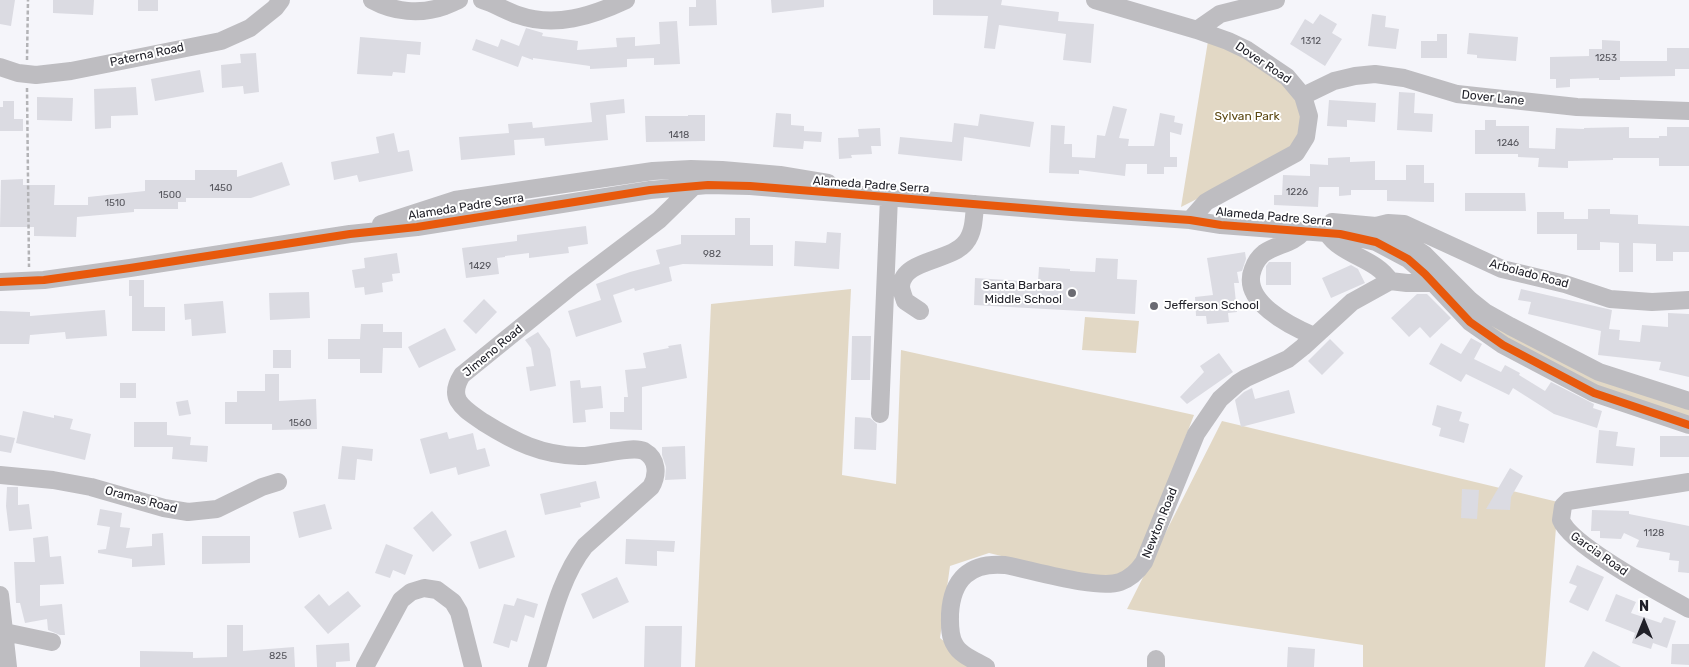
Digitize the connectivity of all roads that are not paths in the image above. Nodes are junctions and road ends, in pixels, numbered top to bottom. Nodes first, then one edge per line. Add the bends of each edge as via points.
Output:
1 (281, 0) edge
2 (372, 0) edge
3 (459, 0) edge
4 (482, 0) edge
5 (626, 0) edge
6 (1095, 0) edge
7 (1276, 0) edge
8 (1197, 30) junction
9 (0, 67) edge
10 (1303, 96) junction
11 (1689, 111) edge
12 (694, 186) junction
13 (889, 197) junction
14 (975, 204) junction
15 (1190, 220) junction
16 (1376, 226) junction
17 (1304, 231) junction
18 (1327, 233) junction
19 (350, 234) junction
20 (1390, 281) junction
21 (0, 282) edge
22 (1434, 283) junction
23 (1689, 300) edge
24 (920, 311) dead end
25 (1314, 336) junction
26 (1689, 401) edge
27 (880, 414) dead end
28 (1689, 425) edge
29 (0, 475) edge
30 (278, 482) dead end
31 (1689, 482) edge
32 (0, 595) edge
33 (1689, 609) edge
34 (2, 631) edge
35 (52, 642) dead end
36 (8, 667) edge
37 (364, 667) edge
38 (473, 667) edge
39 (537, 667) edge
40 (986, 667) edge

1 - 9 street, Paterna Road via 250,28 221,41 71,71 36,75
2 - 3 street via 391,9 415,12
4 - 5 street via 518,16 550,21 589,15
6 - 8 street, Dover Road
7 - 8 street via 1220,14
8 - 10 street, Dover Road via 1247,50 1287,78
10 - 11 street, Dover Lane via 1334,81 1375,74 1404,78 1457,94 1584,107
10 - 15 street, Dover Road via 1309,124 1299,149 1289,158 1214,196
12 - 13 street, Alameda Padre Serra via 734,185
12 - 19 street, Alameda Padre Serra
12 - 39 street, Jimeno Road via 659,220 462,375 456,386 457,399 464,410 517,442 564,455 595,456 642,450 656,467 651,487 576,557 566,576
13 - 14 street, Alameda Padre Serra
13 - 19 street, Alameda Padre Serra via 816,180 722,170 667,170 455,200
13 - 27 street
14 - 15 street, Alameda Padre Serra
14 - 24 street via 972,229 966,242 956,252 916,266 906,273 901,286 905,301
15 - 16 street, Alameda Padre Serra via 1215,215
15 - 17 street, Alameda Padre Serra
16 - 23 street, Arbolado Road via 1404,224 1502,269 1610,299
16 - 26 street, Alameda Padre Serra via 1426,255 1470,300 1510,326 1598,372
17 - 18 street, Alameda Padre Serra
17 - 25 street via 1259,257 1251,283 1255,296 1267,308
18 - 20 street via 1334,242 1381,270
18 - 22 street, Alameda Padre Serra via 1388,247 1412,262
19 - 21 street, Alameda Padre Serra via 139,267
20 - 22 street
20 - 25 street, Newton Road via 1352,302
22 - 28 street, Alameda Padre Serra via 1470,322 1503,345 1594,393
25 - 40 street, Newton Road via 1288,359 1246,378 1220,399 1196,434 1144,562 1130,577 1120,582 1096,585 995,564 975,568 960,579 950,609 952,640 962,652
29 - 30 street, Oramas Road via 91,487 188,512 217,508
31 - 33 street, Garcia Road via 1568,501 1563,506 1561,520 1567,531 1606,561
32 - 34 street
34 - 35 street
34 - 36 street
37 - 38 street via 401,600 424,588 438,590 453,602

